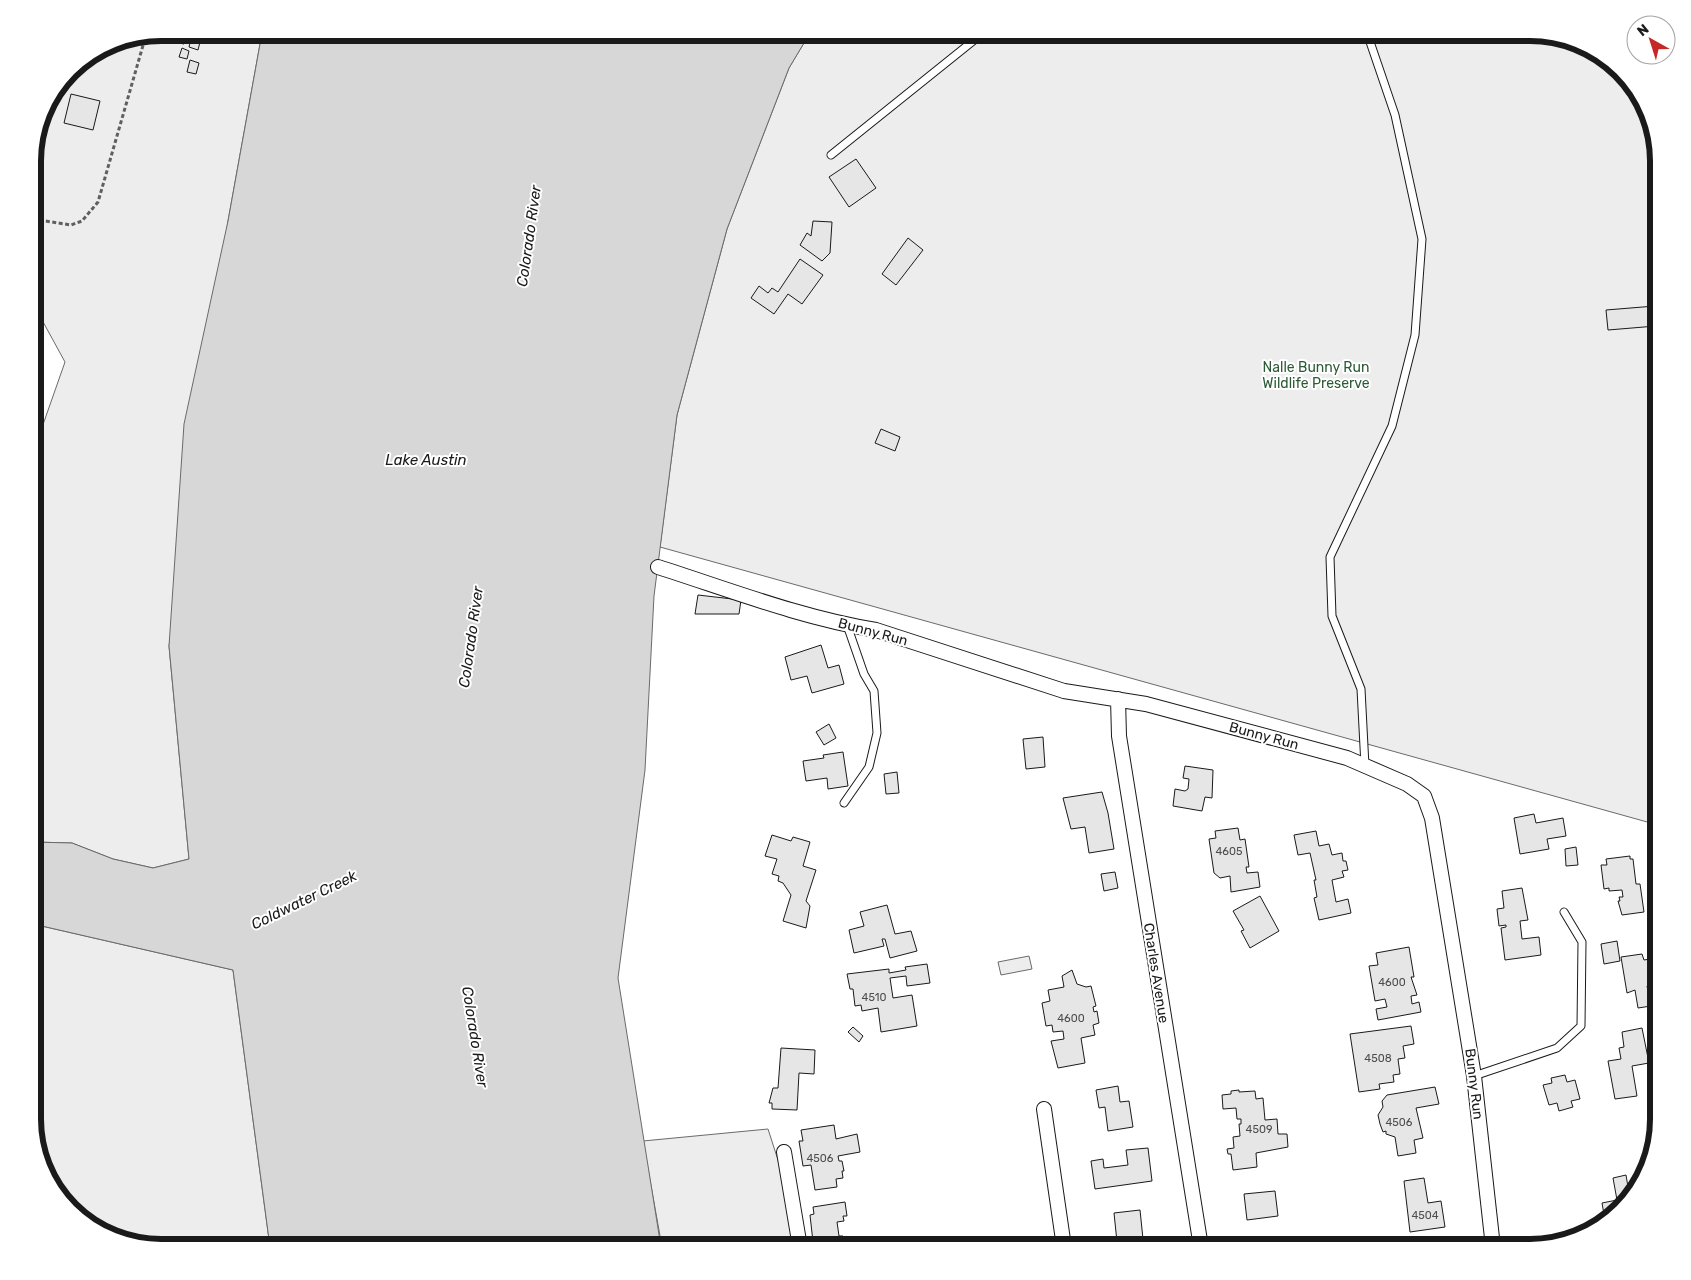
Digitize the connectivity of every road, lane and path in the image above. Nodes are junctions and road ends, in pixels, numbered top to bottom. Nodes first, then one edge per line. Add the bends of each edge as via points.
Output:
1 (971, 41) edge
2 (1370, 41) edge
3 (144, 43) edge
4 (831, 155) dead end
5 (42, 220) edge
6 (658, 567) dead end
7 (848, 626) junction
8 (1118, 698) junction
9 (1365, 766) junction
10 (844, 803) dead end
11 (1564, 912) dead end
12 (1474, 1076) junction
13 (1044, 1110) dead end
14 (784, 1152) dead end
15 (798, 1239) edge
16 (1063, 1239) edge
17 (1200, 1239) edge
18 (1492, 1239) edge

1 - 4 lane
2 - 9 lane via 1395,115 1422,239 1415,335 1392,426 1330,557 1332,616 1361,689
3 - 5 path via 98,202 82,221 71,224
6 - 7 street, Bunny Run
7 - 8 street, Bunny Run via 876,630 1064,691
7 - 10 lane via 864,674 874,691 877,733 869,767
8 - 9 street, Bunny Run via 1328,753
8 - 17 street, Charles Avenue via 1119,736
9 - 12 street, Bunny Run via 1407,784 1424,796 1432,818
11 - 12 lane via 1582,942 1581,1026 1557,1048
12 - 18 street, Bunny Run
13 - 16 street
14 - 15 street

